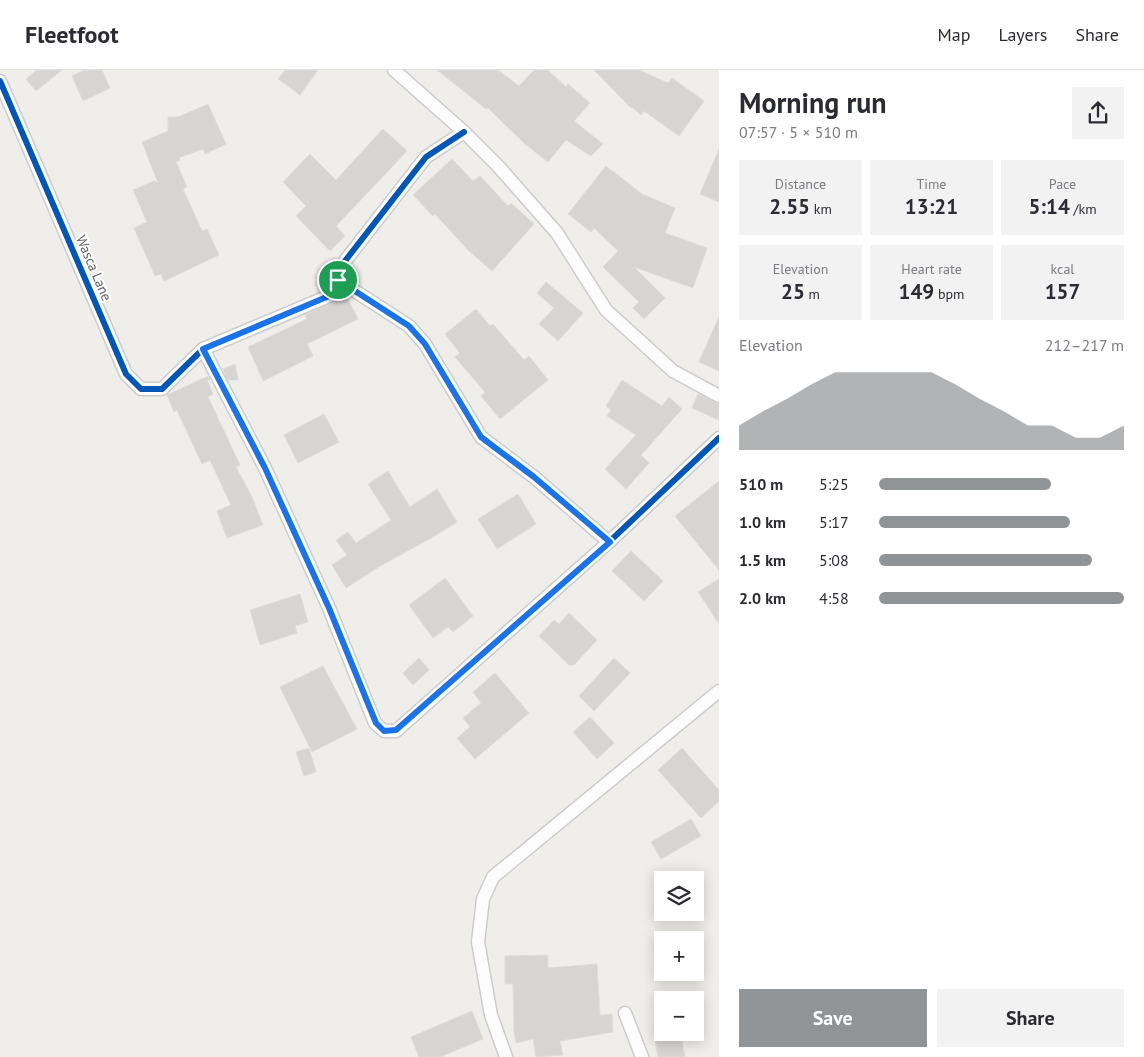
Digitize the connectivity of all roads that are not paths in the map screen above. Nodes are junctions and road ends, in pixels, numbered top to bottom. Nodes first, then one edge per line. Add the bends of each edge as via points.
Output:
1 (394, 70) edge
2 (0, 81) edge
3 (464, 132) junction
4 (338, 280) junction
5 (203, 349) junction
6 (719, 396) edge
7 (719, 438) edge
8 (610, 542) junction
9 (719, 691) edge
10 (626, 1013) dead end
11 (506, 1057) edge
12 (642, 1057) edge

1 - 3 street
2 - 5 street, Wasca Lane via 126,374 141,389 162,389
3 - 4 street via 426,157 345,261
3 - 6 street via 557,233 606,310 673,371
4 - 5 street via 329,296
4 - 8 street via 409,326 425,344 481,437
5 - 8 street via 265,468 329,608 376,723 384,731 396,730
7 - 8 street
9 - 11 street via 493,876 483,899 478,942 491,1015
10 - 12 street

